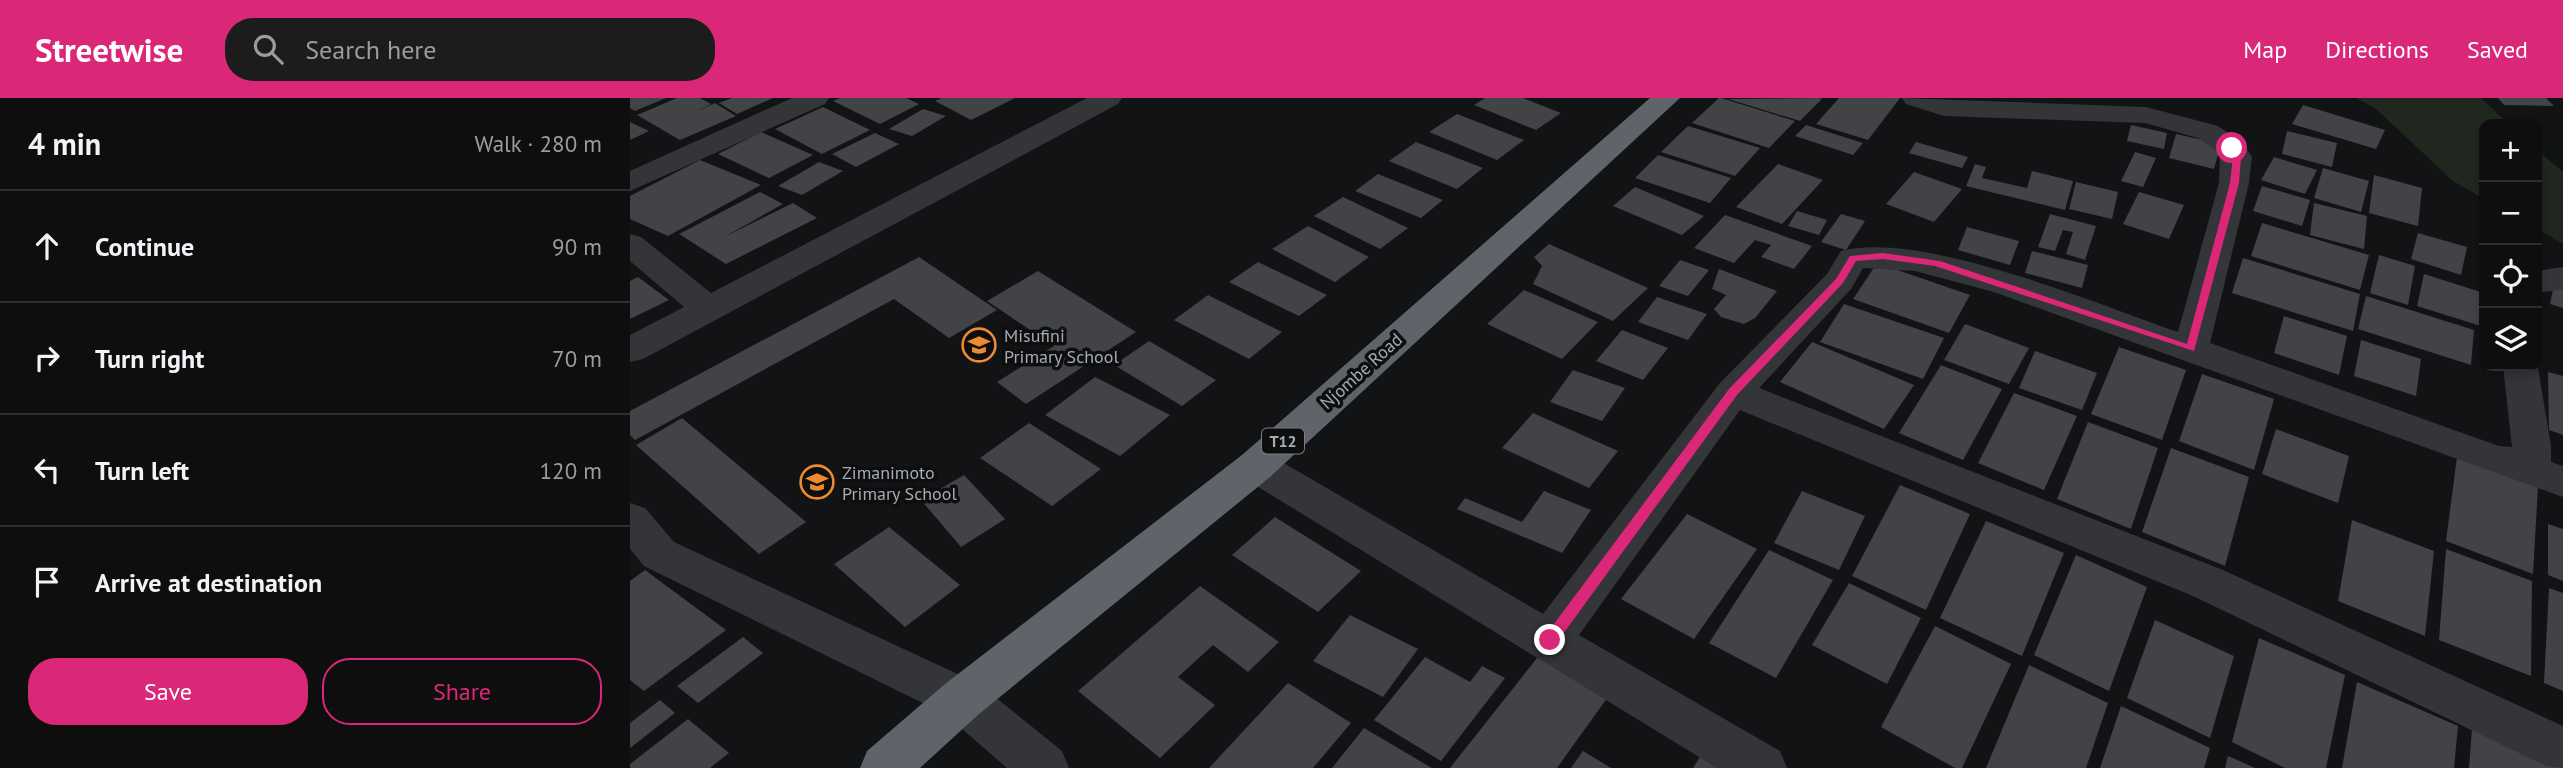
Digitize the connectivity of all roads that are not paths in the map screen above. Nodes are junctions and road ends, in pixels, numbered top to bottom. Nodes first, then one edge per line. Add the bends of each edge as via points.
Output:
1 (815, 98) edge
2 (1108, 98) edge
3 (1666, 98) edge
4 (1916, 98) edge
5 (1947, 103) edge
6 (630, 182) edge
7 (630, 244) edge
8 (2563, 278) edge
9 (2542, 281) edge
10 (706, 307) junction
11 (2191, 349) junction
12 (630, 350) edge
13 (2522, 371) edge
14 (1733, 392) junction
15 (2496, 460) junction
16 (1256, 466) junction
17 (2563, 482) edge
18 (630, 519) edge
19 (644, 563) edge
20 (1550, 640) junction
21 (962, 699) junction
22 (2563, 750) edge
23 (885, 768) edge
24 (1044, 768) edge
25 (1762, 768) edge

1 - 6 street
2 - 10 street
3 - 16 highway, Njombe Road / T12
4 - 5 street
5 - 11 street via 2041,113 2146,116 2208,132 2232,148 2237,157 2234,183
7 - 10 street
8 - 9 street
10 - 12 street
11 - 14 street via 1937,263 1883,256 1853,258 1839,281
11 - 15 street
13 - 15 street via 2531,464
14 - 20 street
14 - 22 street via 2208,583
15 - 17 street
16 - 20 street
16 - 21 highway, Njombe Road / T12
18 - 19 street
19 - 21 street
20 - 25 street
21 - 23 highway, Njombe Road / T12
21 - 24 street

